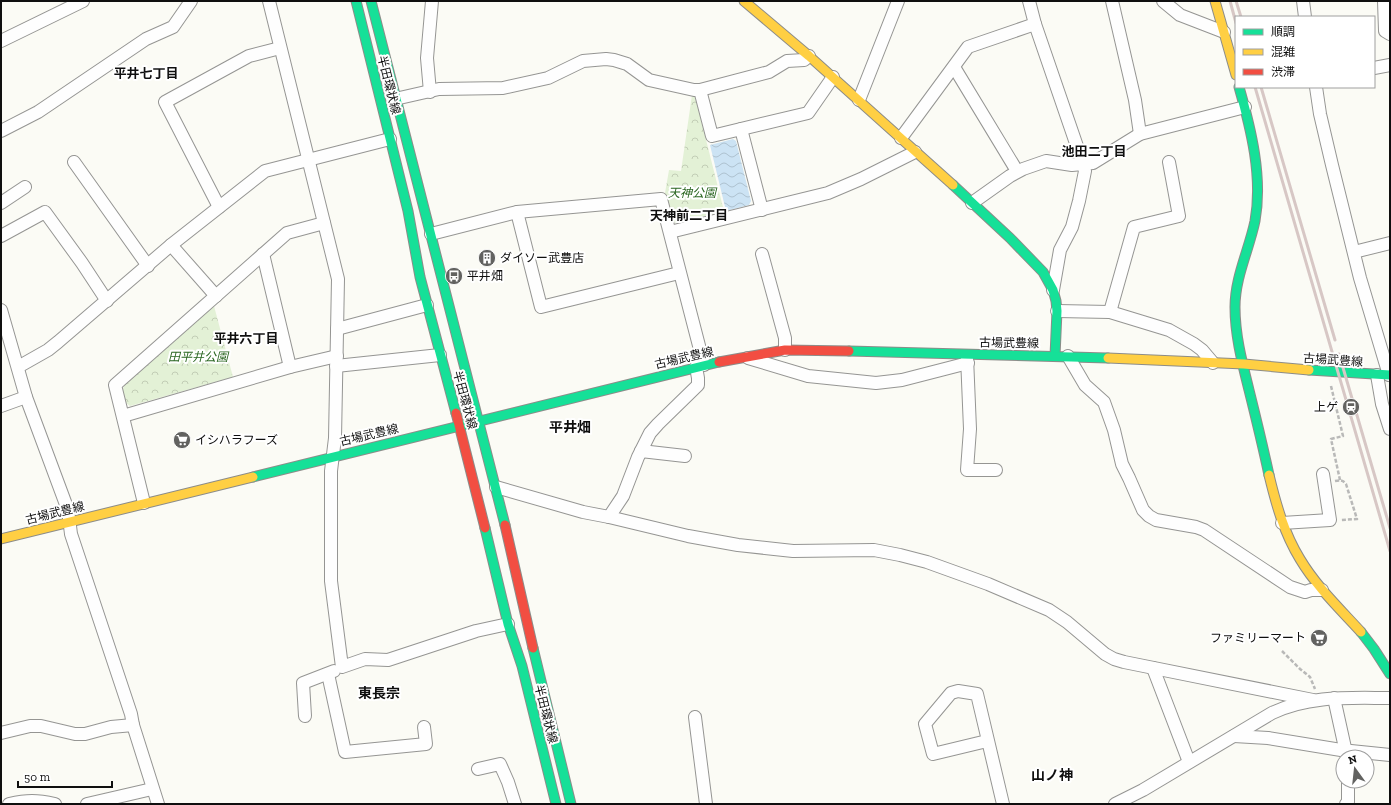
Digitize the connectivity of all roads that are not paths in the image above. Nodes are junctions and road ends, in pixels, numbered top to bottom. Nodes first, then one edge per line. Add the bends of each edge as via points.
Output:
1 (83, 1) edge
2 (191, 1) edge
3 (269, 1) edge
4 (356, 1) edge
5 (371, 1) edge
6 (432, 1) edge
7 (744, 1) edge
8 (898, 1) edge
9 (1030, 1) edge
10 (1112, 1) edge
11 (1162, 1) edge
12 (1215, 1) edge
13 (1303, 1) edge
14 (1384, 1) edge
15 (1305, 16) edge
16 (1035, 24) junction
17 (1224, 32) junction
18 (1390, 34) edge
19 (1, 41) edge
20 (280, 48) junction
21 (809, 56) junction
22 (1390, 65) edge
23 (954, 67) junction
24 (1375, 68) edge
25 (1235, 71) edge
26 (833, 77) junction
27 (1239, 88) edge
28 (1316, 88) edge
29 (700, 90) junction
30 (430, 92) junction
31 (395, 99) junction
32 (858, 100) junction
33 (1245, 107) junction
34 (741, 130) junction
35 (1, 131) edge
36 (1140, 134) junction
37 (901, 138) junction
38 (390, 139) junction
39 (916, 152) junction
40 (309, 159) junction
41 (74, 162) dead end
42 (1169, 162) dead end
43 (1083, 164) junction
44 (1017, 172) junction
45 (25, 187) dead end
46 (1, 203) edge
47 (972, 203) junction
48 (219, 207) junction
49 (762, 210) junction
50 (518, 212) junction
51 (324, 223) junction
52 (670, 232) junction
53 (430, 234) junction
54 (1, 236) edge
55 (1390, 243) edge
56 (171, 245) junction
57 (1354, 252) junction
58 (263, 254) junction
59 (762, 254) dead end
60 (148, 266) junction
61 (679, 272) junction
62 (1053, 290) junction
63 (216, 296) junction
64 (107, 301) junction
65 (427, 305) junction
66 (1, 310) edge
67 (1057, 311) junction
68 (1110, 312) junction
69 (337, 329) junction
70 (785, 350) junction
71 (440, 355) junction
72 (1055, 356) junction
73 (1068, 356) junction
74 (745, 357) junction
75 (968, 358) junction
76 (336, 361) junction
77 (1213, 363) junction
78 (1244, 364) junction
79 (700, 366) junction
80 (18, 367) junction
81 (290, 367) junction
82 (1385, 375) edge
83 (26, 397) junction
84 (1, 406) edge
85 (123, 416) junction
86 (479, 420) junction
87 (459, 426) junction
88 (1390, 429) edge
89 (641, 451) junction
90 (333, 456) junction
91 (685, 456) dead end
92 (996, 470) dead end
93 (1328, 478) road end
94 (496, 487) junction
95 (144, 503) junction
96 (610, 517) junction
97 (70, 522) junction
98 (1282, 523) junction
99 (1, 539) edge
100 (1322, 590) junction
101 (508, 624) junction
102 (342, 667) junction
103 (1153, 668) junction
104 (328, 674) junction
105 (1390, 674) edge
106 (1334, 698) junction
107 (1390, 698) edge
108 (1313, 700) junction
109 (305, 716) dead end
110 (695, 717) dead end
111 (132, 726) junction
112 (424, 726) dead end
113 (1, 733) edge
114 (1234, 736) junction
115 (987, 741) junction
116 (1345, 749) edge
117 (1335, 751) edge
118 (1375, 754) edge
119 (1390, 755) edge
120 (1189, 762) junction
121 (478, 768) dead end
122 (152, 789) junction
123 (1348, 789) edge
124 (9, 804) edge
125 (55, 804) edge
126 (87, 804) edge
127 (158, 804) edge
128 (515, 804) edge
129 (556, 804) edge
130 (571, 804) edge
131 (706, 804) edge
132 (1003, 804) edge
133 (1115, 804) edge
134 (1346, 804) edge

1 - 19 street
2 - 35 street via 173,27 146,39 38,112
3 - 20 street
4 - 38 main road, 半田環状線
5 - 31 main road, 半田環状線
6 - 30 street via 427,58
7 - 21 main road
8 - 32 street
9 - 16 street
10 - 36 street via 1135,100
11 - 17 street via 1180,15
12 - 17 main road
13 - 15 street
14 - 18 street via 1385,32
16 - 23 street via 968,47
16 - 43 street
17 - 25 main road
20 - 40 street
20 - 48 street via 249,56 165,102
21 - 26 main road
21 - 29 street via 804,60 787,61 769,72
22 - 24 street
23 - 37 street
23 - 44 street
26 - 32 main road
26 - 34 street via 808,113
27 - 33 main road
28 - 57 street via 1320,114
29 - 30 street via 649,80 627,64 606,59 582,61 548,78 503,88 439,89
29 - 34 street via 712,136
30 - 31 street
31 - 53 main road, 半田環状線
32 - 37 main road
33 - 36 street
33 - 78 main road via 1257,185 1255,220 1238,282 1235,303 1236,326
34 - 49 street
36 - 43 street via 1093,163
37 - 39 main road
38 - 40 street
38 - 65 main road, 半田環状線
39 - 47 main road
39 - 49 street via 828,193
40 - 48 street via 265,170
40 - 51 street
41 - 60 street
42 - 68 street via 1178,216 1134,227
43 - 44 street via 1046,161
43 - 62 street via 1079,201 1072,227 1060,250
44 - 47 street
45 - 46 street
47 - 62 main road via 1043,272
48 - 56 street
49 - 52 street
50 - 52 street via 661,199
50 - 53 street
50 - 61 street via 541,308
51 - 58 street via 287,233
51 - 69 street via 338,279
52 - 61 street
53 - 86 main road, 半田環状線
54 - 64 street via 45,212
55 - 57 street
56 - 60 street
56 - 63 street
57 - 82 street
58 - 63 street
58 - 81 street
59 - 70 street via 785,338
60 - 64 street
61 - 79 street
62 - 67 main road
63 - 85 street via 114,385
64 - 80 street via 48,350
65 - 69 street
65 - 71 main road, 半田環状線
66 - 80 street
67 - 68 street
67 - 72 main road
68 - 77 street via 1169,330 1202,350
69 - 76 street
70 - 74 main road, 古場武豊線
70 - 75 main road, 古場武豊線
71 - 76 street
71 - 87 main road, 半田環状線
72 - 73 main road, 古場武豊線
72 - 75 main road, 古場武豊線
73 - 77 main road, 古場武豊線
73 - 100 street via 1085,385 1104,402 1122,464 1149,516 1156,520 1204,530 1290,587 1304,592
74 - 75 street via 808,376 876,383 902,380
74 - 79 main road, 古場武豊線
75 - 92 street via 970,429 967,470
76 - 81 street
76 - 90 street
77 - 78 main road, 古場武豊線
78 - 82 main road, 古場武豊線
78 - 98 main road
79 - 86 main road, 古場武豊線
79 - 89 street via 698,385 650,433
80 - 83 street
81 - 85 street
82 - 88 street via 1382,404
83 - 84 street
83 - 97 street via 68,510
85 - 95 street
86 - 87 main road, 古場武豊線
86 - 94 main road, 半田環状線
87 - 90 main road, 古場武豊線
87 - 101 main road, 半田環状線
89 - 91 street
89 - 96 street via 623,496
90 - 95 main road, 古場武豊線
90 - 102 street via 331,580
93 - 98 street via 1330,520
94 - 96 street via 583,512
94 - 130 main road, 半田環状線
95 - 97 main road, 古場武豊線
96 - 103 street via 738,545 793,551 874,550 927,562 1031,601 1067,622 1114,659
97 - 99 main road, 古場武豊線
97 - 111 street via 131,714
98 - 100 main road via 1304,566
100 - 105 main road via 1379,655
101 - 102 street via 476,631 388,660 365,659
101 - 129 main road, 半田環状線 via 522,666
102 - 104 street
103 - 108 street
103 - 120 street
104 - 109 street via 303,684
104 - 112 street via 345,752 426,744
106 - 107 street
106 - 108 street
106 - 116 street
108 - 114 street via 1287,706
110 - 131 street
111 - 113 street via 111,727 85,734 41,726
111 - 122 street
114 - 117 street via 1268,738
114 - 120 street
115 - 115 street via 933,754 925,724 951,693 958,691 977,694
115 - 132 street
118 - 119 street
120 - 133 street
121 - 128 street via 500,764
122 - 126 street
122 - 127 street
123 - 134 street
124 - 125 street via 25,800

